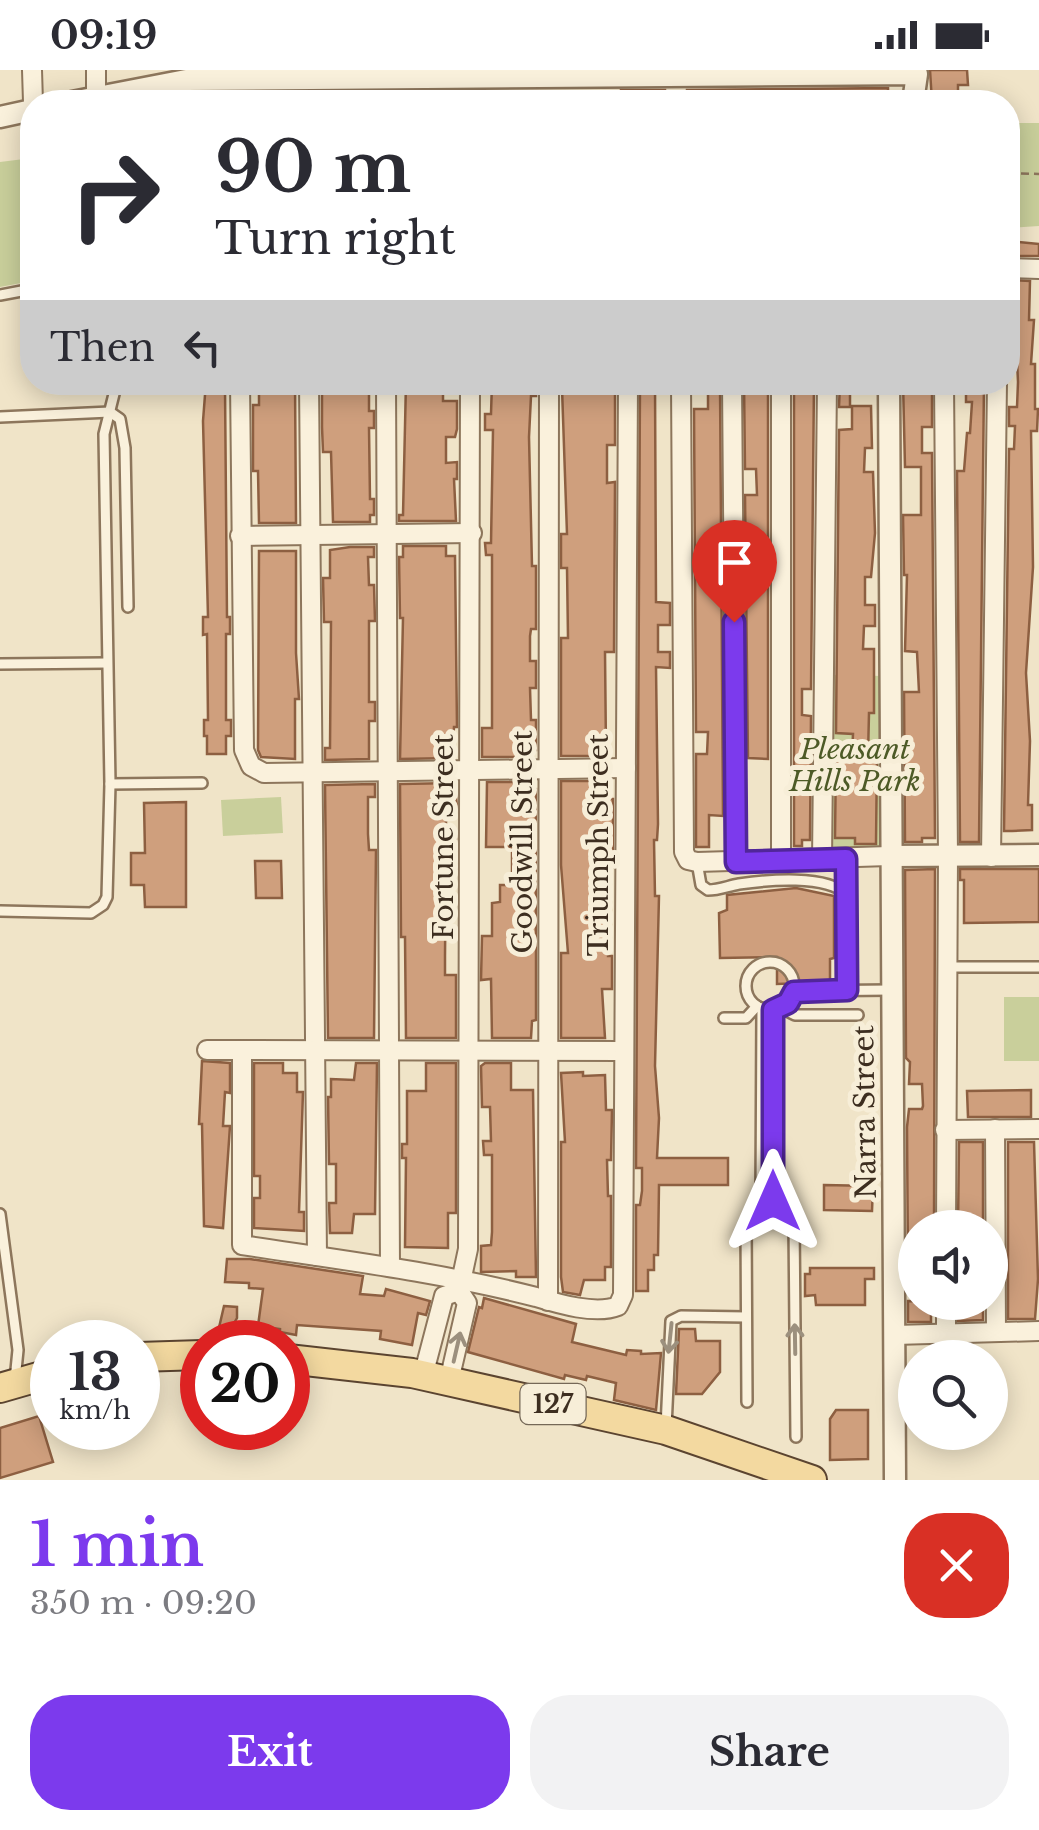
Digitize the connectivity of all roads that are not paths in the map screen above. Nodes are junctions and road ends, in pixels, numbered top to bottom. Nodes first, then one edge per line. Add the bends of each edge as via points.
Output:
1 (728, 72) edge
2 (785, 72) edge
3 (854, 72) edge
4 (917, 72) edge
5 (604, 73) edge
6 (666, 73) edge
7 (231, 74) edge
8 (296, 74) edge
9 (358, 74) edge
10 (158, 78) edge
11 (121, 90) edge
12 (114, 395) edge
13 (240, 395) edge
14 (309, 395) edge
15 (386, 395) edge
16 (470, 395) edge
17 (549, 395) edge
18 (628, 395) edge
19 (681, 395) edge
20 (732, 395) edge
21 (781, 395) edge
22 (827, 395) edge
23 (889, 395) edge
24 (944, 395) edge
25 (997, 395) edge
26 (110, 412) junction
27 (0, 417) edge
28 (472, 533) junction
29 (310, 535) junction
30 (387, 535) junction
31 (240, 536) junction
32 (128, 607) dead end
33 (0, 664) edge
34 (107, 664) junction
35 (626, 768) junction
36 (471, 770) junction
37 (549, 770) junction
38 (312, 772) junction
39 (388, 772) junction
40 (202, 783) dead end
41 (110, 784) junction
42 (1039, 854) edge
43 (890, 856) junction
44 (948, 856) junction
45 (690, 857) junction
46 (992, 857) junction
47 (846, 859) junction
48 (781, 861) junction
49 (822, 861) junction
50 (736, 862) junction
51 (847, 895) junction
52 (0, 911) edge
53 (946, 966) junction
54 (1039, 967) edge
55 (847, 990) junction
56 (891, 990) junction
57 (794, 992) junction
58 (768, 1008) junction
59 (858, 1015) dead end
60 (724, 1018) dead end
61 (208, 1050) dead end
62 (242, 1050) junction
63 (315, 1050) junction
64 (388, 1050) junction
65 (624, 1051) junction
66 (470, 1052) junction
67 (549, 1052) junction
68 (1039, 1128) edge
69 (995, 1129) junction
70 (945, 1130) junction
71 (767, 1201) junction
72 (946, 1210) edge
73 (0, 1214) edge
74 (317, 1256) junction
75 (390, 1267) junction
76 (461, 1284) junction
77 (548, 1301) junction
78 (746, 1317) junction
79 (946, 1320) edge
80 (1039, 1331) edge
81 (996, 1332) junction
82 (946, 1333) junction
83 (895, 1334) junction
84 (310, 1362) edge
85 (436, 1378) junction
86 (7, 1386) edge
87 (747, 1402) dead end
88 (666, 1430) junction
89 (796, 1437) dead end
90 (812, 1480) edge
91 (895, 1480) edge

1 - 2 street
1 - 6 street
2 - 3 street
3 - 4 street
5 - 6 street
5 - 9 street
7 - 8 street
7 - 10 street
8 - 9 street
10 - 11 street
12 - 26 lane
13 - 31 street
14 - 29 street
15 - 30 street
16 - 28 street, Fortune Street
17 - 37 street, Goodwill Street
18 - 35 street, Triumph Street
19 - 45 street
20 - 50 street
21 - 48 street
22 - 49 street
23 - 43 street, Narra Street
24 - 44 street
25 - 46 street
26 - 27 lane
26 - 32 lane via 120,420 124,448
26 - 34 lane via 104,434
28 - 30 street
28 - 36 street, Fortune Street
29 - 30 street
29 - 31 street
29 - 38 street
30 - 39 street
31 - 38 street via 244,750 251,766 264,773
33 - 34 lane
34 - 41 lane
35 - 37 street
35 - 65 street, Triumph Street
36 - 37 street
36 - 39 street
36 - 66 street, Fortune Street
37 - 67 street, Goodwill Street
38 - 39 street
38 - 63 street
39 - 64 street
40 - 41 lane
41 - 52 lane via 102,905 91,912
42 - 46 street
43 - 44 street
43 - 47 street
43 - 56 street, Narra Street
44 - 46 street
44 - 53 street
45 - 50 street
45 - 51 lane via 708,890 818,881
47 - 49 street
47 - 51 lane
48 - 49 street
48 - 50 street
51 - 55 lane
53 - 54 lane
53 - 70 street
55 - 56 lane
55 - 57 lane
56 - 83 street, Narra Street
57 - 58 lane
57 - 58 lane via 786,967 764,962 746,984 751,1000
58 - 59 lane via 796,1016
58 - 60 lane
58 - 71 lane
61 - 62 street
62 - 63 street
62 - 74 street via 242,1245
63 - 64 street
63 - 74 street
64 - 66 street
64 - 75 street
65 - 67 street
65 - 77 street, Triumph Street via 623,1296 607,1311
66 - 67 street
66 - 76 street, Fortune Street via 468,1249
67 - 77 street, Goodwill Street
68 - 69 street
69 - 70 street
69 - 81 street
70 - 72 street
71 - 78 lane via 746,1222
89 -> 71 lane via 794,1222
73 - 86 lane via 18,1350
74 - 75 street
75 - 76 street
76 - 77 street
85 -> 76 street, Fortune Street via 467,1302
76 - 85 street, Fortune Street via 444,1296
78 - 87 lane
78 -> 88 lane via 670,1321
79 - 82 street
80 - 81 street
81 - 82 street
82 - 83 street
83 - 91 street, Narra Street
84 - 85 main road, 127
85 - 88 main road, 127
88 - 90 main road, 127

